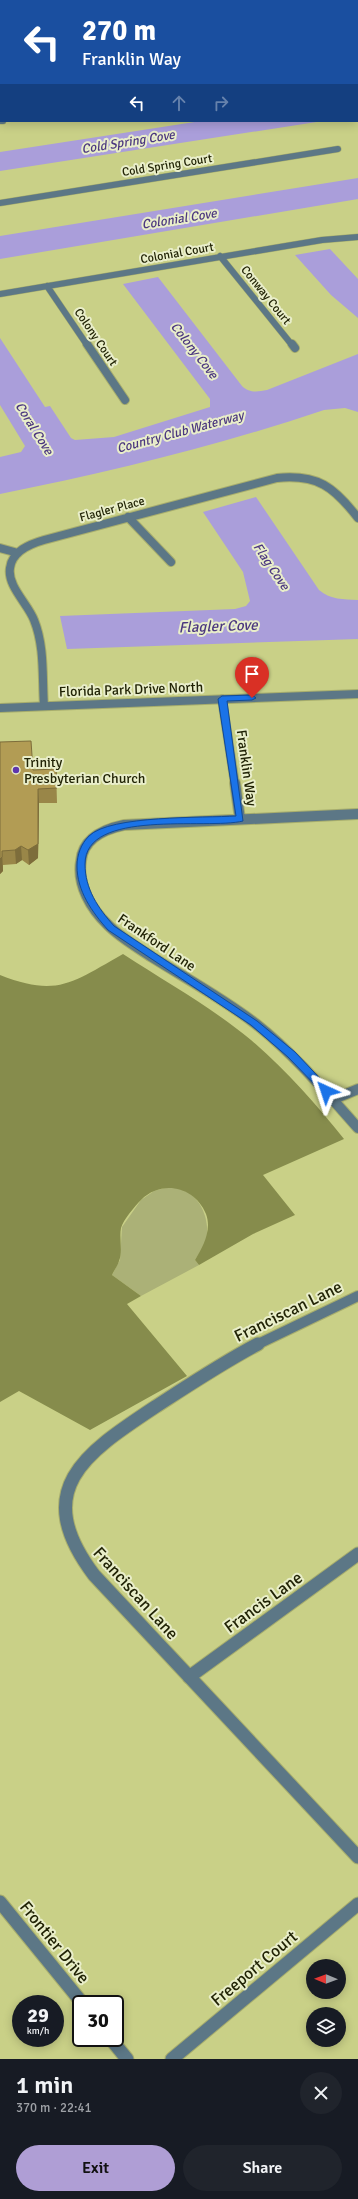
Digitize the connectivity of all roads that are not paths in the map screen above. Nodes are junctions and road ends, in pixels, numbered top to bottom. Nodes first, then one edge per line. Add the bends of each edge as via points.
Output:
1 (338, 149) dead end
2 (0, 203) edge
3 (358, 237) edge
4 (220, 256) junction
5 (47, 286) junction
6 (0, 294) edge
7 (295, 348) dead end
8 (126, 400) dead end
9 (128, 517) junction
10 (358, 518) edge
11 (0, 548) edge
12 (18, 553) junction
13 (171, 562) dead end
14 (358, 694) edge
15 (222, 699) junction
16 (44, 706) junction
17 (0, 708) edge
18 (358, 814) edge
19 (240, 819) junction
20 (358, 1089) edge
21 (334, 1099) junction
22 (358, 1128) edge
23 (358, 1296) edge
24 (358, 1554) edge
25 (190, 1677) junction
26 (358, 1857) edge
27 (0, 1902) edge
28 (358, 1904) edge
29 (76, 1995) edge
30 (117, 2047) edge
31 (127, 2059) edge
32 (172, 2059) edge

1 - 2 street, Cold Spring Court
3 - 4 street, Colonial Court
4 - 5 street, Colonial Court
4 - 7 street, Conway Court
5 - 6 street, Colonial Court
5 - 8 street, Colony Court
9 - 10 street, Flagler Place via 266,479 292,477 318,481 330,487
9 - 12 street, Flagler Place via 37,542
9 - 13 street
11 - 12 street
12 - 16 street via 12,562 10,574 38,631
14 - 15 street, Florida Park Drive North
15 - 16 street, Florida Park Drive North
15 - 19 street, Franklin Way
16 - 17 street, Florida Park Drive North
18 - 19 street, Frankford Lane
19 - 21 street, Frankford Lane via 143,823 120,826 102,832 88,842 81,858 81,877 85,890 98,915 111,928 254,1023 291,1055
20 - 21 street
21 - 22 street, Frankford Lane
23 - 25 street, Franciscan Lane via 284,1331 206,1374 97,1448 76,1470 69,1485 65,1517 76,1551 94,1575
24 - 25 street, Francis Lane
25 - 26 street, Franciscan Lane
27 - 29 street, Frontier Drive
28 - 32 street, Freeport Court
30 - 31 street

